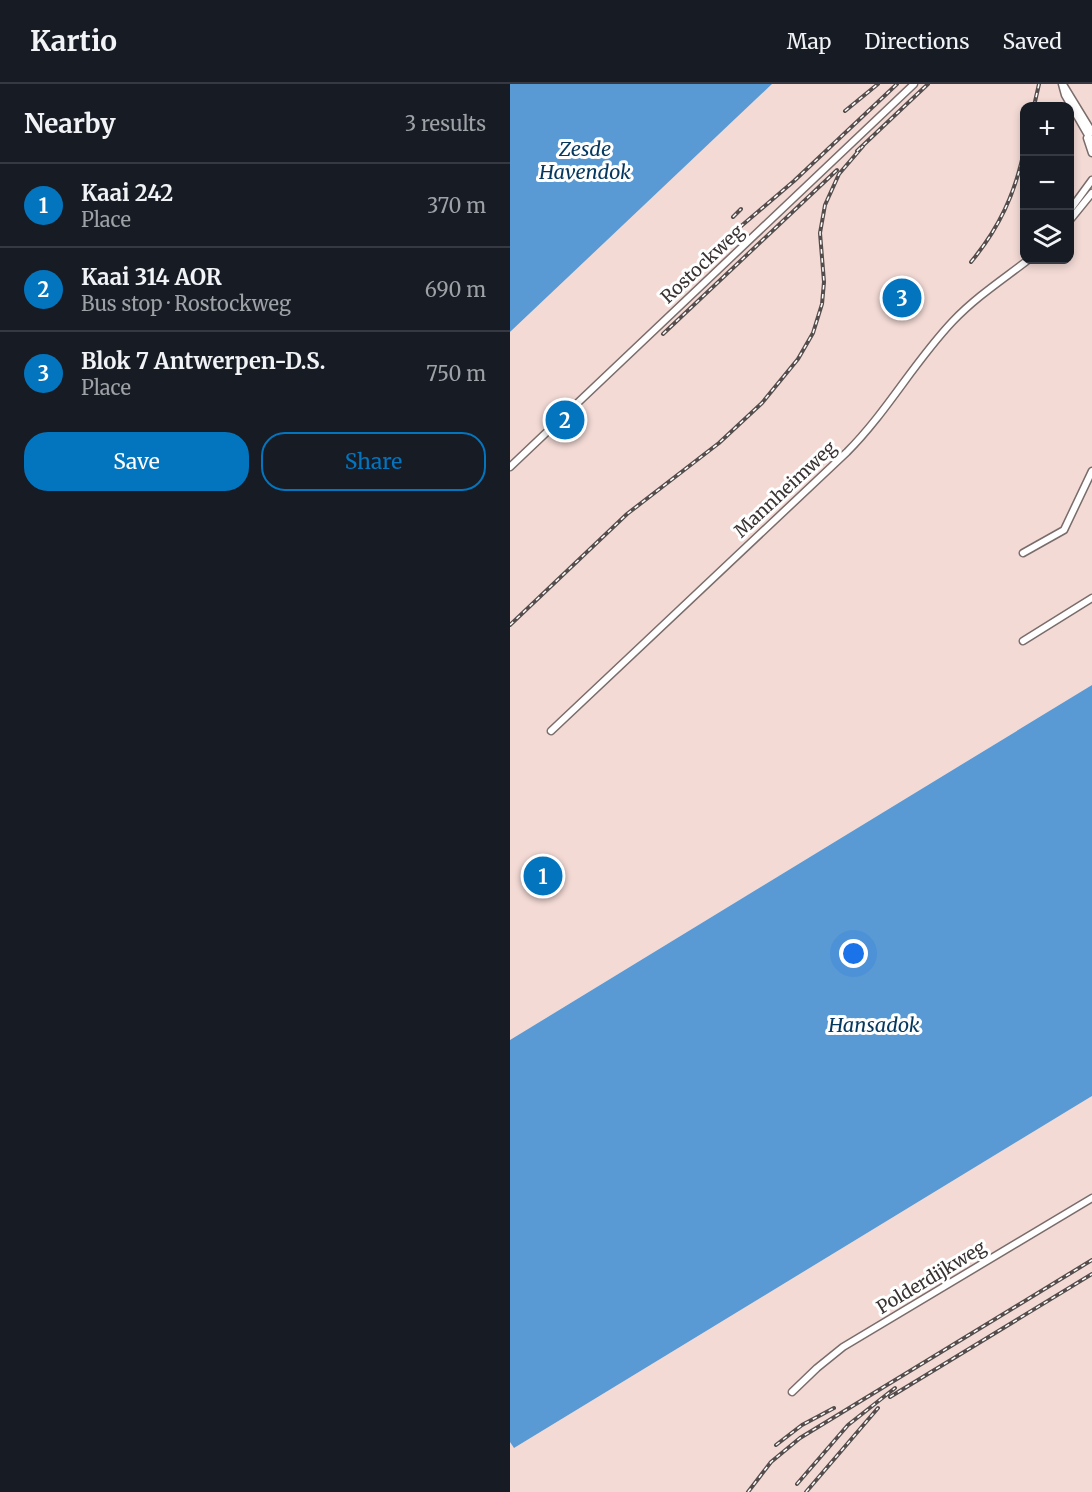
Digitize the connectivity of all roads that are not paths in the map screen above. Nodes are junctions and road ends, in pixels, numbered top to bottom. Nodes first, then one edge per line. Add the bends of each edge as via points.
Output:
1 (914, 84) edge
2 (1062, 84) edge
3 (1089, 132) edge
4 (1092, 142) edge
5 (1092, 153) edge
6 (1092, 180) edge
7 (1091, 191) edge
8 (1074, 206) edge
9 (1074, 214) edge
10 (1023, 264) edge
11 (510, 467) edge
12 (1092, 471) edge
13 (1023, 554) dead end
14 (1092, 598) edge
15 (1023, 641) dead end
16 (551, 731) dead end
17 (1092, 1198) edge
18 (792, 1392) dead end

1 - 11 street, Rostockweg
2 - 3 street
3 - 4 street
3 - 5 street
6 - 7 street
7 - 8 street
7 - 9 street
10 - 16 street, Mannheimweg via 952,322 853,446
12 - 13 street via 1064,530
14 - 15 street
17 - 18 street, Polderdijkweg via 843,1347

